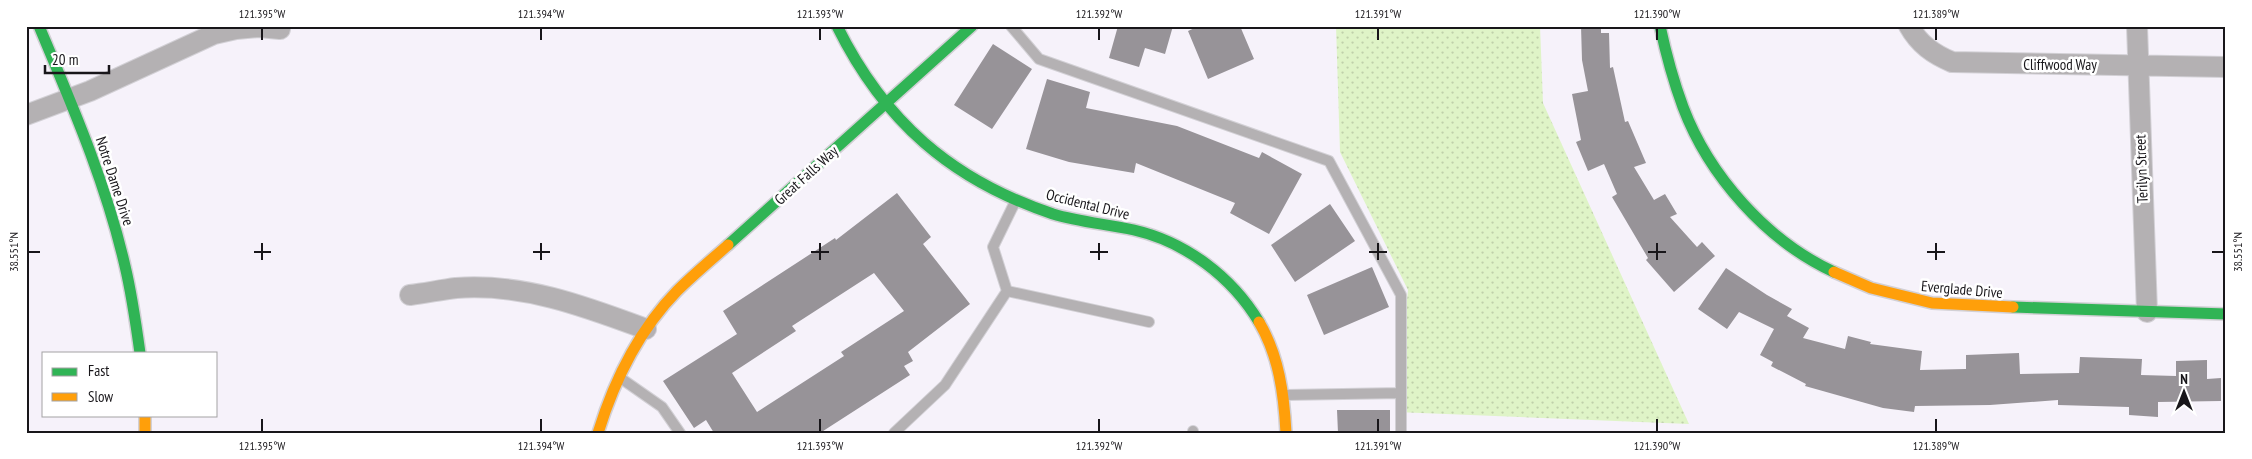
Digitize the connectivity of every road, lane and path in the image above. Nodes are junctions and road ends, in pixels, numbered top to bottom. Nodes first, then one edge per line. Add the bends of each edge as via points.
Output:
1 (39, 26) edge
2 (837, 26) edge
3 (972, 26) edge
4 (1011, 26) edge
5 (1660, 26) edge
6 (1909, 26) edge
7 (2137, 26) edge
8 (280, 29) dead end
9 (2138, 65) junction
10 (2226, 67) edge
11 (69, 99) junction
12 (885, 104) junction
13 (26, 115) edge
14 (1016, 200) junction
15 (1007, 291) junction
16 (410, 295) dead end
17 (2147, 312) junction
18 (2226, 314) edge
19 (1149, 322) dead end
20 (646, 329) junction
21 (140, 352) edge
22 (618, 377) junction
23 (1401, 393) junction
24 (1285, 395) junction
25 (145, 416) edge
26 (145, 433) edge
27 (598, 433) edge
28 (680, 433) edge
29 (894, 433) edge
30 (1286, 433) edge
31 (1402, 433) edge

1 - 11 street, Notre Dame Drive
2 - 12 street, Occidental Drive via 861,72
3 - 12 street, Great Falls Way
4 - 23 lane via 1039,60 1329,162 1401,295
5 - 17 street, Everglade Drive via 1675,91 1710,162 1733,193 1765,225 1796,250 1830,270 1903,298 1942,305
6 - 9 street, Cliffwood Way via 1921,44 1952,62
7 - 9 street, Terilyn Street
8 - 11 street via 259,27 214,34
9 - 10 street, Cliffwood Way
9 - 17 street, Terilyn Street
11 - 13 street
11 - 21 street, Notre Dame Drive via 112,213
12 - 14 street, Occidental Drive via 932,149 964,172
12 - 20 street, Great Falls Way via 677,291
14 - 15 lane via 993,247
14 - 24 street, Occidental Drive via 1059,216 1163,240 1214,268 1258,317 1281,372
15 - 19 lane
15 - 29 lane via 945,384
16 - 20 street via 456,288 498,288 534,293 580,305
17 - 18 street, Everglade Drive
20 - 22 street, Great Falls Way
22 - 27 street, Great Falls Way
22 - 28 lane via 662,407
23 - 24 lane
23 - 31 lane
24 - 30 street, Occidental Drive
25 - 26 street

